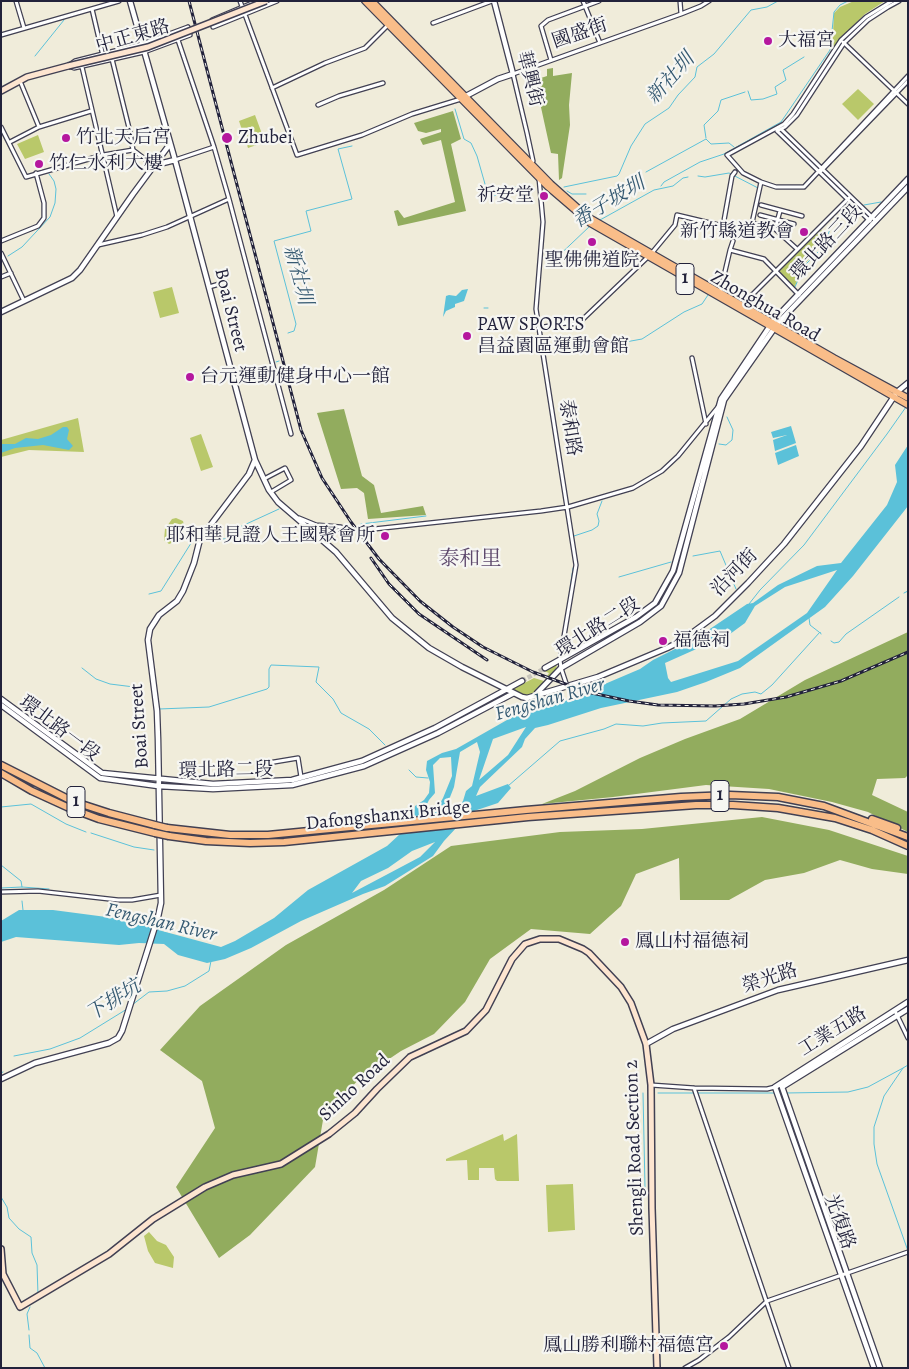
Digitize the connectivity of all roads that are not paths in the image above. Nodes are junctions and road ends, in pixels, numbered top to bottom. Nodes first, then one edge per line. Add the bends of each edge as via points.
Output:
1 (16, 1) edge
2 (119, 1) edge
3 (130, 1) edge
4 (240, 1) edge
5 (257, 1) edge
6 (266, 1) edge
7 (277, 1) edge
8 (365, 1) edge
9 (372, 1) edge
10 (493, 1) edge
11 (583, 1) edge
12 (599, 1) edge
13 (680, 1) edge
14 (709, 1) edge
15 (892, 1) edge
16 (899, 1) edge
17 (887, 5) junction
18 (242, 7) junction
19 (585, 7) junction
20 (92, 9) junction
21 (244, 13) junction
22 (681, 14) junction
23 (432, 23) dead end
24 (388, 25) junction
25 (24, 28) junction
26 (1, 35) edge
27 (178, 40) junction
28 (842, 41) junction
29 (600, 43) junction
30 (142, 44) junction
31 (144, 52) junction
32 (111, 53) junction
33 (102, 55) junction
34 (112, 60) junction
35 (551, 60) junction
36 (104, 61) junction
37 (68, 66) junction
38 (82, 67) junction
39 (513, 74) junction
40 (908, 76) edge
41 (20, 81) junction
42 (908, 81) edge
43 (383, 84) dead end
44 (272, 88) junction
45 (1, 91) edge
46 (895, 92) junction
47 (464, 97) junction
48 (908, 104) edge
49 (318, 105) dead end
50 (91, 111) junction
51 (1, 127) edge
52 (40, 127) junction
53 (778, 129) junction
54 (10, 142) junction
55 (170, 144) junction
56 (214, 147) junction
57 (133, 150) junction
58 (103, 155) junction
59 (175, 160) junction
60 (531, 163) junction
61 (154, 166) junction
62 (820, 170) junction
63 (735, 172) dead end
64 (36, 173) junction
65 (540, 175) junction
66 (908, 179) edge
67 (761, 182) junction
68 (908, 187) edge
69 (849, 198) junction
70 (229, 199) junction
71 (761, 205) dead end
72 (780, 211) junction
73 (760, 215) dead end
74 (190, 216) junction
75 (802, 216) dead end
76 (117, 217) junction
77 (778, 220) junction
78 (872, 220) junction
79 (794, 224) dead end
80 (776, 229) junction
81 (1, 241) edge
82 (733, 241) dead end
83 (97, 245) junction
84 (797, 249) junction
85 (730, 250) junction
86 (1, 253) edge
87 (650, 256) junction
88 (775, 271) junction
89 (11, 273) junction
90 (1, 277) edge
91 (226, 282) dead end
92 (208, 287) junction
93 (720, 293) junction
94 (799, 296) junction
95 (24, 301) junction
96 (742, 305) junction
97 (1, 312) edge
98 (773, 326) junction
99 (538, 328) junction
100 (692, 358) dead end
101 (908, 382) edge
102 (895, 395) junction
103 (908, 398) edge
104 (908, 406) edge
105 (714, 420) junction
106 (705, 425) junction
107 (291, 434) dead end
108 (254, 460) junction
109 (264, 479) junction
110 (271, 492) junction
111 (568, 507) junction
112 (292, 515) junction
113 (341, 527) tunnel mouth
114 (374, 529) tunnel mouth
115 (560, 660) junction
116 (544, 668) tunnel mouth
117 (561, 668) junction
118 (522, 680) tunnel mouth
119 (568, 686) junction
120 (506, 689) junction
121 (514, 693) junction
122 (534, 696) junction
123 (1, 699) edge
124 (1, 705) edge
125 (268, 763) dead end
126 (1, 765) edge
127 (1, 773) edge
128 (301, 778) junction
129 (158, 779) junction
130 (158, 786) junction
131 (908, 835) edge
132 (908, 846) edge
133 (1, 892) edge
134 (161, 897) junction
135 (583, 948) joint
136 (908, 960) edge
137 (908, 1002) edge
138 (908, 1009) edge
139 (897, 1013) junction
140 (908, 1038) edge
141 (646, 1044) junction
142 (1, 1079) edge
143 (651, 1085) junction
144 (775, 1087) junction
145 (782, 1087) junction
146 (694, 1088) junction
147 (1, 1249) edge
148 (906, 1252) edge
149 (844, 1275) junction
150 (767, 1302) junction
151 (657, 1368) edge
152 (685, 1368) edge
153 (790, 1368) edge
154 (874, 1368) edge
155 (880, 1368) edge

1 - 25 street
2 - 20 street
3 - 30 street, Boai Street
4 - 18 street
5 - 18 street
6 - 37 main road, bridge via 148,47
7 - 21 street
8 - 24 main road, 1
9 - 47 main road, 1
10 - 23 street
10 - 39 street, 華興街
11 - 19 street
12 - 19 street
13 - 22 street
14 - 22 street, 國盛街
15 - 17 street
16 - 17 street
17 - 28 street via 866,17
18 - 21 street
18 - 21 street via 212,20 213,27
19 - 29 street
19 - 35 street via 548,20 541,26
20 - 25 street
20 - 33 street
21 - 44 street
22 - 29 street, 國盛街
24 - 44 street via 365,48
24 - 47 main road, 1
25 - 26 street
27 - 30 street, 中正東路 via 190,35 188,27
27 - 31 street, 中正東路
27 - 56 street
28 - 46 street
28 - 53 street via 793,114
29 - 35 street, 國盛街
30 - 31 street, Boai Street
30 - 32 street, 中正東路
31 - 34 street, 中正東路
31 - 55 street, Boai Street
32 - 33 street, 中正東路
32 - 34 street
33 - 36 street
33 - 37 street, 中正東路
34 - 36 street, 中正東路
34 - 57 street
35 - 39 street, 國盛街
36 - 38 street, 中正東路
37 - 38 street, 中正東路
37 - 41 main road, 中正東路
38 - 50 street
39 - 47 street, 國盛街 via 490,82
39 - 60 street, 華興街
40 - 46 street
41 - 45 main road, 中正東路
41 - 52 street
42 - 46 street
43 - 49 street via 343,94
44 - 47 street via 298,155
46 - 48 street
46 - 62 street
47 - 60 main road, 1
47 - 65 main road, 1
50 - 52 street
50 - 58 street
51 - 54 street
52 - 54 street
53 - 62 street
53 - 67 street via 727,155 743,173
54 - 64 street via 26,177
55 - 59 street, Boai Street
55 - 61 street
56 - 59 street
56 - 70 street
57 - 58 street
57 - 61 street
58 - 64 street
58 - 76 street
59 - 61 street
59 - 74 street, Boai Street
60 - 65 main road, 1
61 - 76 street
62 - 67 street via 804,187 776,187
62 - 69 street
63 - 87 street via 723,226 677,215 675,226
64 - 81 street via 44,203 44,218 38,226
65 - 87 main road, Zhonghua Road / 1 via 591,222
65 - 99 street, 泰和路 via 543,222 536,303
66 - 78 street, 環北路三段
67 - 80 street via 752,223
68 - 78 street, 環北路三段
69 - 78 street
69 - 84 street
70 - 74 street
70 - 107 street
71 - 72 street
72 - 75 street
72 - 77 street
73 - 77 street
74 - 83 street via 142,235
74 - 92 street, Boai Street
76 - 83 street
77 - 79 street
77 - 80 street
78 - 94 street, 環北路三段
78 - 98 street, 環北路三段
80 - 84 street
82 - 85 street
83 - 95 street via 72,278
84 - 88 street
85 - 88 street via 764,259
85 - 93 street
86 - 89 street
87 - 93 main road, Zhonghua Road / 1
87 - 98 main road, Zhonghua Road / 1
87 - 99 street via 581,321
88 - 94 street
88 - 96 street
89 - 90 street
89 - 95 street
91 - 92 street
92 - 108 street, Boai Street
93 - 96 main road, Zhonghua Road / 1
94 - 98 street, 環北路三段
95 - 97 street
96 - 98 main road, Zhonghua Road / 1
98 - 102 main road, Zhonghua Road / 1
98 - 105 street, 環北路二段
98 - 105 street, 環北路二段 via 721,399
99 - 111 street, 泰和路
100 - 106 street
101 - 102 street, 沿河街
102 - 103 main road, 1
102 - 104 main road, 1
102 - 119 street, 沿河街 via 861,446 801,522 715,616 667,648
105 - 106 street
105 - 106 street
105 - 115 street, 環北路二段 via 673,571 656,603
105 - 117 street, 環北路二段 via 679,572 661,606 640,622
106 - 111 street via 662,471 641,484
108 - 109 street
108 - 129 street, Boai Street via 249,474 200,539 194,563 177,601 159,615 150,630 148,640 156,711
109 - 110 street
109 - 110 street via 285,468 292,480
110 - 112 street
111 - 114 street
111 - 115 street, 泰和路 via 576,565
112 - 113 street via 316,524
112 - 120 street via 336,552 392,618 410,633 429,648
115 - 116 street, 環北路二段
115 - 117 street, 泰和路
117 - 119 street, 泰和路
117 - 122 street, 環北路二段
118 - 120 street, 環北路二段
119 - 122 street, 沿河街
120 - 121 street
120 - 128 street, 環北路二段 via 435,728 372,757
121 - 122 street via 522,697
121 - 130 street, 環北路二段 via 438,733 364,766 292,785 213,789
123 - 129 street, 環北路一段 via 102,773
124 - 130 street, 環北路一段 via 100,778
125 - 128 street via 298,758
126 - 131 highway, Dafongshanxi Bridge / 1, bridge via 72,801 109,813 167,828 230,835 268,835 526,810 730,796 778,798 824,806 883,822
127 - 132 highway, Dafongshanxi Bridge / 1, bridge via 32,791 99,818 155,833 206,841 284,842 528,817 696,805 778,808 835,818
128 - 129 street, 環北路二段 via 213,784
129 - 130 street, Boai Street
130 - 134 street, Boai Street
133 - 134 street via 38,892 118,900
134 - 142 street, Boai Street via 158,917 118,1038 35,1063
135 - 141 main road, Shengli Road Section 2 via 621,987 631,1003
135 - 147 main road, Sinho Road via 559,939 540,939 525,944 512,959 486,1010 466,1031 410,1057 355,1114 329,1134 281,1164 233,1175 205,1187 152,1219 109,1254 20,1307 3,1274
136 - 141 street, 榮光路 via 778,990 673,1029
137 - 139 street, 工業五路
138 - 139 street, 工業五路
139 - 140 street
139 - 144 street, 工業五路
139 - 145 street, 工業五路
141 - 143 main road, Shengli Road Section 2
143 - 146 street, 工業五路
143 - 151 main road, Shengli Road Section 2
144 - 145 street, 工業五路
144 - 146 street, 工業五路
144 - 149 street, 光復路
145 - 149 street, 光復路
146 - 150 street
148 - 149 street
149 - 150 street
149 - 154 street, 光復路
149 - 155 street, 光復路
150 - 152 street via 729,1336
150 - 153 street

